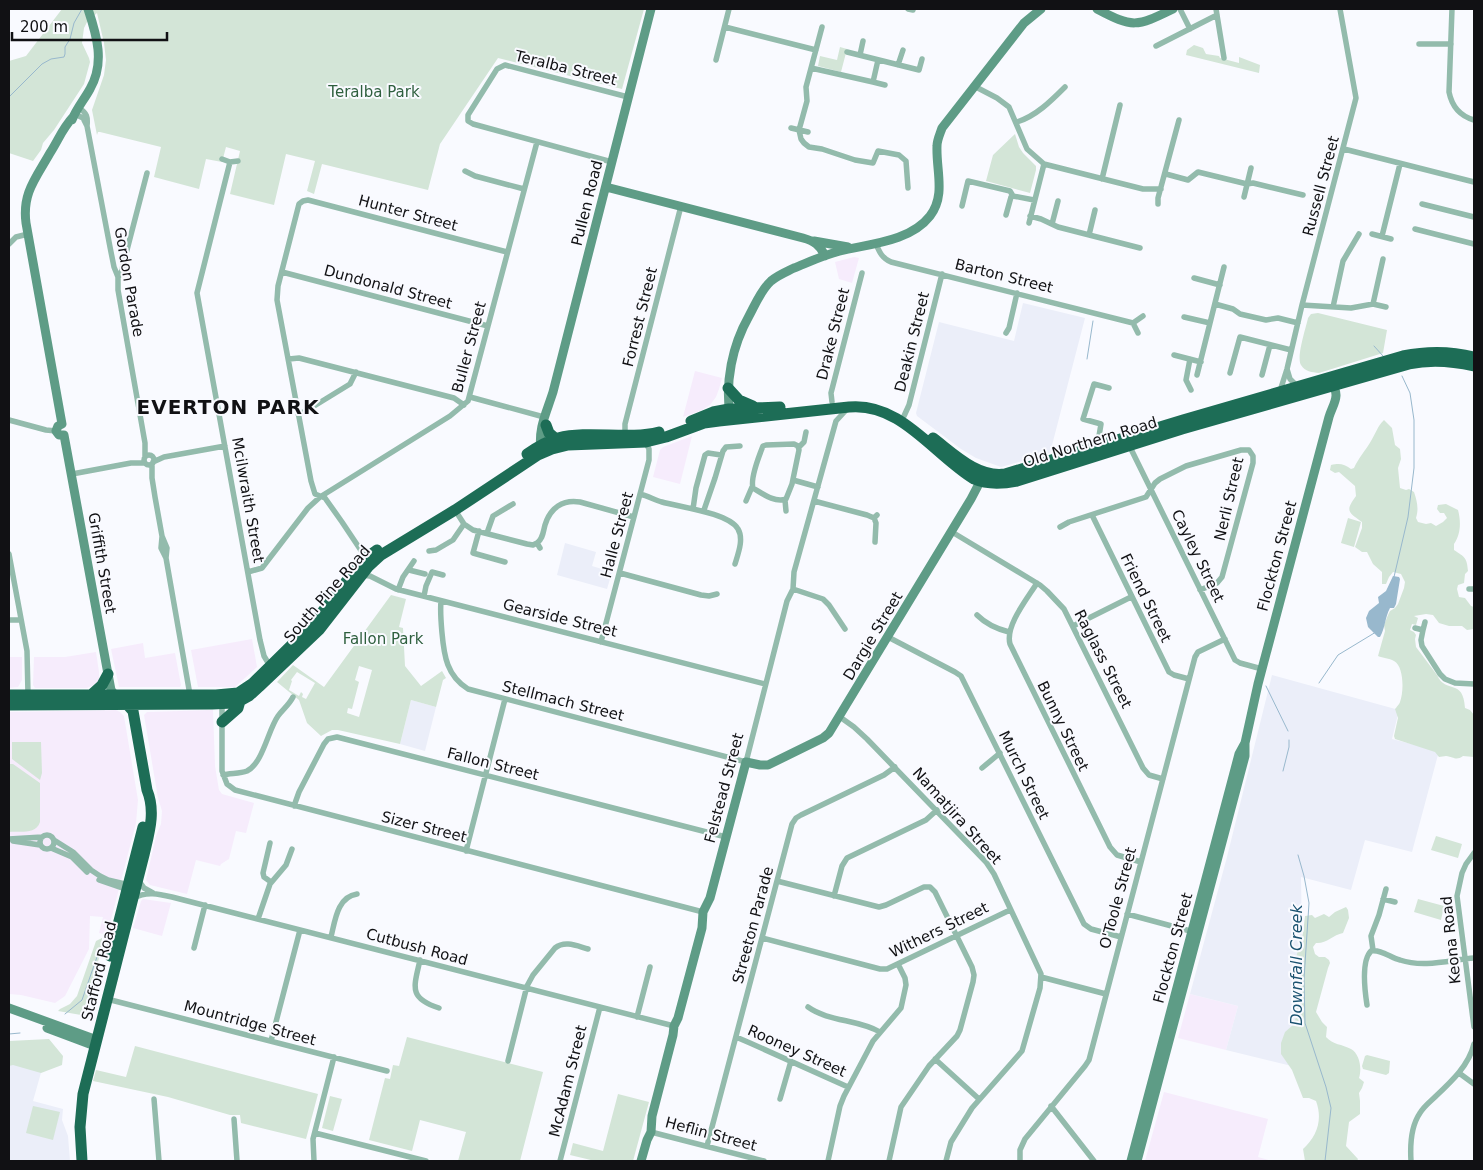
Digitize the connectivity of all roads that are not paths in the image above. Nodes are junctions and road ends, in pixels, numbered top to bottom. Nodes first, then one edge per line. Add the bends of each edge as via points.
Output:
1 (88, 9) edge
2 (651, 9) edge
3 (729, 9) edge
4 (1041, 9) edge
5 (1097, 9) edge
6 (1173, 9) edge
7 (1180, 9) edge
8 (1340, 9) edge
9 (1452, 9) edge
10 (1217, 12) edge
11 (725, 27) junction
12 (822, 27) dead end
13 (1190, 29) junction
14 (863, 41) dead end
15 (1419, 44) dead end
16 (1451, 44) junction
17 (1156, 46) dead end
18 (816, 50) junction
19 (902, 50) dead end
20 (847, 52) dead end
21 (860, 55) junction
22 (1224, 58) dead end
23 (922, 59) dead end
24 (716, 60) dead end
25 (878, 60) junction
26 (898, 65) junction
27 (811, 68) junction
28 (873, 82) junction
29 (885, 85) dead end
30 (974, 86) junction
31 (1065, 88) dead end
32 (628, 96) junction
33 (1120, 105) dead end
34 (76, 113) junction
35 (1179, 120) dead end
36 (1474, 120) edge
37 (1016, 122) junction
38 (791, 128) dead end
39 (799, 130) junction
40 (808, 132) dead end
41 (537, 142) junction
42 (1344, 150) junction
43 (222, 159) dead end
44 (238, 161) dead end
45 (230, 162) junction
46 (612, 162) junction
47 (1044, 164) junction
48 (1400, 164) junction
49 (1251, 168) dead end
50 (465, 171) dead end
51 (147, 173) dead end
52 (1166, 174) junction
53 (1102, 179) junction
54 (1474, 182) edge
55 (1247, 184) junction
56 (606, 187) junction
57 (908, 188) dead end
58 (524, 189) junction
59 (1161, 189) junction
60 (1303, 195) dead end
61 (1013, 196) junction
62 (1244, 197) dead end
63 (1034, 200) junction
64 (1058, 201) dead end
65 (1158, 204) dead end
66 (1422, 204) dead end
67 (681, 206) junction
68 (962, 206) dead end
69 (1095, 210) dead end
70 (1006, 215) dead end
71 (1474, 217) edge
72 (1052, 224) junction
73 (1415, 229) dead end
74 (28, 234) junction
75 (1359, 234) dead end
76 (1372, 234) dead end
77 (1089, 235) junction
78 (1382, 236) junction
79 (1392, 239) dead end
80 (811, 240) junction
81 (9, 244) edge
82 (876, 244) junction
83 (1474, 244) edge
84 (856, 248) junction
85 (1140, 248) dead end
86 (507, 252) junction
87 (825, 256) junction
88 (1384, 259) dead end
89 (1224, 267) dead end
90 (282, 272) junction
91 (862, 273) dead end
92 (942, 274) junction
93 (118, 276) junction
94 (1194, 278) dead end
95 (1220, 285) junction
96 (1017, 293) junction
97 (1215, 304) junction
98 (1373, 304) junction
99 (1302, 305) junction
100 (1333, 307) junction
101 (1386, 307) dead end
102 (1143, 316) dead end
103 (1184, 317) dead end
104 (1133, 322) junction
105 (1298, 323) junction
106 (1210, 324) junction
107 (488, 326) junction
108 (1006, 333) dead end
109 (1138, 333) dead end
110 (1270, 345) junction
111 (1291, 350) junction
112 (1174, 355) dead end
113 (1474, 357) edge
114 (288, 359) junction
115 (1190, 359) junction
116 (1201, 362) junction
117 (1474, 366) edge
118 (1287, 369) junction
119 (356, 372) junction
120 (1230, 373) dead end
121 (1197, 375) dead end
122 (1262, 375) dead end
123 (1326, 385) junction
124 (1298, 386) junction
125 (728, 388) junction
126 (1108, 388) dead end
127 (1191, 390) dead end
128 (1280, 391) junction
129 (470, 398) junction
130 (464, 405) junction
131 (830, 406) junction
132 (849, 407) junction
133 (759, 408) junction
134 (298, 414) junction
135 (730, 414) junction
136 (904, 416) junction
137 (9, 420) edge
138 (545, 421) junction
139 (836, 421) junction
140 (61, 430) junction
141 (806, 432) dead end
142 (624, 435) junction
143 (1145, 436) junction
144 (644, 438) junction
145 (556, 439) junction
146 (1128, 441) junction
147 (1101, 445) junction
148 (225, 446) junction
149 (740, 446) dead end
150 (799, 447) junction
151 (543, 448) junction
152 (721, 456) junction
153 (149, 460) junction
154 (72, 474) junction
155 (982, 477) junction
156 (793, 480) junction
157 (752, 487) junction
158 (818, 487) junction
159 (1151, 490) junction
160 (640, 494) junction
161 (320, 497) junction
162 (785, 500) junction
163 (746, 501) dead end
164 (814, 501) junction
165 (513, 504) dead end
166 (693, 509) junction
167 (454, 510) junction
168 (704, 510) junction
169 (786, 510) dead end
170 (1092, 515) junction
171 (634, 517) junction
172 (464, 524) junction
173 (1060, 527) dead end
174 (479, 531) junction
175 (952, 532) junction
176 (487, 533) junction
177 (875, 542) dead end
178 (429, 551) dead end
179 (9, 554) edge
180 (366, 558) junction
181 (414, 561) dead end
182 (504, 562) dead end
183 (735, 564) dead end
184 (409, 570) junction
185 (248, 572) junction
186 (620, 573) junction
187 (425, 574) dead end
188 (357, 575) junction
189 (443, 575) dead end
190 (1037, 583) junction
191 (793, 589) junction
192 (398, 590) junction
193 (1200, 590) junction
194 (717, 594) dead end
195 (424, 596) junction
196 (1131, 597) junction
197 (442, 601) junction
198 (977, 615) dead end
199 (9, 620) edge
200 (21, 620) junction
201 (1425, 622) dead end
202 (1073, 626) junction
203 (1414, 628) dead end
204 (845, 629) dead end
205 (1423, 630) junction
206 (1009, 632) junction
207 (888, 637) junction
208 (1225, 639) junction
209 (601, 642) junction
210 (270, 666) junction
211 (1262, 669) junction
212 (108, 674) junction
213 (1189, 679) junction
214 (765, 684) junction
215 (1474, 684) edge
216 (9, 694) edge
217 (92, 694) junction
218 (114, 694) junction
219 (28, 695) junction
220 (190, 696) junction
221 (293, 697) dead end
222 (222, 699) junction
223 (505, 699) junction
224 (240, 701) junction
225 (128, 704) junction
226 (9, 705) edge
227 (840, 717) junction
228 (222, 722) junction
229 (1000, 753) junction
230 (746, 762) junction
231 (895, 767) junction
232 (982, 768) dead end
233 (223, 775) junction
234 (485, 775) junction
235 (1163, 779) junction
236 (294, 806) junction
237 (937, 810) junction
238 (42, 837) junction
239 (726, 837) junction
240 (9, 840) edge
241 (54, 840) junction
242 (270, 843) dead end
243 (40, 845) junction
244 (52, 848) junction
245 (292, 849) dead end
246 (466, 851) junction
247 (1474, 853) edge
248 (1141, 862) junction
249 (777, 881) junction
250 (271, 882) junction
251 (133, 888) junction
252 (1386, 889) dead end
253 (153, 893) junction
254 (357, 894) dead end
255 (834, 896) junction
256 (1383, 899) junction
257 (1395, 902) dead end
258 (205, 905) junction
259 (1010, 910) junction
260 (703, 912) junction
261 (1127, 914) junction
262 (258, 918) junction
263 (300, 930) junction
264 (1195, 932) junction
265 (956, 936) junction
266 (1121, 937) junction
267 (331, 938) junction
268 (762, 938) junction
269 (194, 948) dead end
270 (588, 949) dead end
271 (1373, 950) junction
272 (1474, 958) edge
273 (1465, 959) junction
274 (420, 960) junction
275 (898, 964) junction
276 (650, 967) dead end
277 (1041, 977) junction
278 (526, 988) junction
279 (1106, 994) junction
280 (107, 999) junction
281 (1367, 1005) dead end
282 (600, 1007) junction
283 (808, 1007) dead end
284 (9, 1008) edge
285 (439, 1008) dead end
286 (9, 1014) edge
287 (637, 1017) junction
288 (674, 1026) junction
289 (1474, 1027) edge
290 (880, 1032) junction
291 (736, 1037) junction
292 (272, 1041) junction
293 (92, 1042) junction
294 (1474, 1044) edge
295 (334, 1057) junction
296 (935, 1059) junction
297 (508, 1061) dead end
298 (791, 1061) junction
299 (387, 1071) dead end
300 (1459, 1073) junction
301 (1474, 1084) edge
302 (848, 1087) junction
303 (154, 1099) dead end
304 (780, 1099) dead end
305 (979, 1099) junction
306 (1051, 1106) junction
307 (234, 1119) dead end
308 (651, 1132) junction
309 (315, 1133) junction
310 (707, 1146) junction
311 (76, 1161) edge
312 (82, 1161) edge
313 (159, 1161) edge
314 (237, 1161) edge
315 (314, 1161) edge
316 (426, 1161) edge
317 (560, 1161) edge
318 (641, 1161) edge
319 (764, 1161) edge
320 (828, 1161) edge
321 (889, 1161) edge
322 (946, 1161) edge
323 (1020, 1161) edge
324 (1094, 1161) edge
325 (1131, 1161) edge
326 (1137, 1161) edge
327 (1411, 1161) edge

1 - 34 street, Griffith Street via 99,51 98,68 92,86
2 - 32 street, Pullen Road
3 - 11 street
4 - 30 street via 1024,23
5 - 6 street via 1118,20 1142,23
7 - 13 street
8 - 42 street, Russell Street via 1356,98
9 - 16 street
10 - 13 street
10 - 22 street
11 - 18 street
11 - 24 street
12 - 18 street
13 - 17 street
14 - 21 street
15 - 16 street
16 - 36 street via 1451,99 1462,115
18 - 27 street
19 - 26 street
20 - 21 street
21 - 25 street
23 - 26 street via 919,70
25 - 26 street
25 - 28 street
27 - 28 street
27 - 39 street
28 - 29 street
30 - 37 street via 1006,104
30 - 82 street via 942,128 937,147 938,200 930,216 912,230
31 - 37 street via 1025,120
32 - 41 street, Teralba Street via 504,65 497,69 468,112 467,120
32 - 46 street, Pullen Road
33 - 53 street
34 - 74 street, Griffith Street via 33,181 25,210
34 - 93 street, Gordon Parade via 88,126
35 - 52 street
37 - 47 street via 1027,149
38 - 39 street
39 - 40 street
39 - 57 street via 801,139 809,147 855,160 873,163 880,150 901,156 906,161
41 - 46 street
41 - 58 street, Buller Street
42 - 48 street
42 - 99 street, Russell Street
43 - 45 street
44 - 45 street
45 - 148 street, Mcilwraith Street via 197,294
46 - 56 street, Pullen Road
47 - 53 street
47 - 63 street
48 - 54 street
48 - 78 street
49 - 55 street
50 - 58 street
51 - 93 street via 122,273
52 - 55 street via 1188,180 1198,172
52 - 59 street
53 - 59 street via 1144,189
55 - 60 street
55 - 62 street
56 - 67 street
56 - 138 street, Pullen Road
58 - 86 street, Buller Street
59 - 65 street
61 - 63 street
61 - 68 street via 1010,191 968,181
61 - 70 street
63 - 72 street via 1030,219 1042,219
64 - 72 street
66 - 71 street
67 - 80 street
67 - 142 street, Forrest Street
69 - 77 street
72 - 77 street
73 - 83 street
74 - 81 street via 16,237
74 - 140 street, Griffith Street
75 - 100 street via 1343,261
76 - 78 street
77 - 85 street
78 - 79 street
80 - 84 street
80 - 87 street
82 - 84 street
82 - 92 street, Barton Street via 884,259
84 - 87 street
86 - 90 street, Hunter Street via 308,200 299,207
86 - 107 street, Buller Street
87 - 125 street via 779,275 763,291 738,336
88 - 98 street
89 - 95 street
90 - 107 street, Dundonald Street
90 - 114 street via 277,300
91 - 131 street, Drake Street
92 - 96 street, Barton Street
92 - 136 street, Deakin Street
93 - 153 street, Gordon Parade via 118,293
94 - 95 street
95 - 97 street
96 - 104 street, Barton Street
96 - 108 street
97 - 105 street via 1267,321 1278,318
97 - 106 street
98 - 100 street
98 - 101 street
99 - 100 street
99 - 105 street, Russell Street
102 - 104 street
103 - 106 street
104 - 109 street
105 - 111 street, Russell Street
106 - 116 street
107 - 129 street, Buller Street
110 - 111 street
110 - 120 street via 1240,337
110 - 122 street
111 - 118 street, Russell Street
112 - 115 street
113 - 123 highway, Old Northern Road via 1446,352 1403,356
114 - 119 street via 300,358
114 - 134 street
115 - 116 street
115 - 127 street via 1186,380
116 - 121 street
117 - 123 highway, Old Northern Road via 1444,361 1419,362
118 - 124 street via 1290,379
118 - 128 street, Russell Street
119 - 130 street via 454,398
119 - 134 street via 350,384
123 - 124 highway, Old Northern Road
123 - 143 highway, Old Northern Road
123 - 211 street, Flockton Street via 1337,396
124 - 128 highway, Old Northern Road
125 - 133 highway via 741,401
125 - 135 street
126 - 147 street via 1094,384 1083,419 1102,424
128 - 143 highway, Old Northern Road
129 - 130 street, Buller Street
129 - 138 street
130 - 161 street, Buller Street
131 - 132 highway
131 - 133 highway
131 - 135 highway
131 - 136 highway via 857,400 875,402
131 - 139 street
132 - 139 street, Felstead Street
132 - 155 highway via 870,408 891,415 963,472
133 - 135 highway
134 - 161 street via 312,489
135 - 144 highway, South Pine Road via 707,414
136 - 155 highway
137 - 140 street via 46,430
138 - 145 highway via 549,433
138 - 151 street, Pullen Road
139 - 158 street, Felstead Street
140 - 154 street, Griffith Street
141 - 150 street
142 - 144 highway, South Pine Road
142 - 145 highway, South Pine Road
143 - 146 highway, Old Northern Road
144 - 151 highway, South Pine Road
144 - 160 street, Halle Street via 650,458
145 - 151 highway, South Pine Road
146 - 147 highway, Old Northern Road
146 - 155 highway, Old Northern Road via 1017,481 994,484
146 - 159 street, Cayley Street
147 - 155 highway, Old Northern Road via 1008,474
148 - 153 street
148 - 185 street, Mcilwraith Street
149 - 152 street via 726,448
150 - 156 street
150 - 157 street via 762,443
151 - 167 highway, South Pine Road
151 - 180 highway, South Pine Road
152 - 166 street via 709,452 705,455
152 - 168 street
153 - 154 street
153 - 220 street, Gordon Parade via 162,536 161,548 166,558
154 - 212 street, Griffith Street
155 - 175 street, Dargie Street
156 - 158 street
156 - 162 street
157 - 162 street via 772,498
157 - 163 street
158 - 164 street, Felstead Street
159 - 170 street via 1146,497
159 - 193 street, Cayley Street
159 - 193 street, Nerli Street via 1157,480 1186,466 1244,450 1252,454 1253,463 1222,578
160 - 166 street
160 - 171 street, Halle Street
161 - 180 street via 325,498
161 - 185 street, Buller Street via 262,568
162 - 169 street
164 - 177 street via 876,517
164 - 191 street, Felstead Street via 794,572
165 - 176 street via 493,516
166 - 168 street
167 - 172 street
167 - 188 highway, South Pine Road via 381,555
168 - 183 street via 738,530 740,546
170 - 173 street
170 - 196 street, Friend Street
171 - 176 street via 576,502 562,503 551,512 538,546
171 - 186 street, Halle Street
172 - 174 street
172 - 178 street via 453,540
174 - 176 street
174 - 182 street via 473,553
175 - 190 street, Raglass Street
175 - 207 street, Dargie Street
179 - 200 street
180 - 188 highway, South Pine Road
181 - 184 street
184 - 187 street
184 - 192 street
185 - 210 street, Mcilwraith Street via 262,652
186 - 194 street via 701,596
186 - 209 street, Halle Street
188 - 192 street, Gearside Street via 370,576
188 - 210 highway, South Pine Road
188 - 224 highway, South Pine Road via 320,630 250,696
189 - 195 street via 432,572
190 - 202 street, Raglass Street via 1064,609
190 - 206 street
191 - 204 street via 823,599
191 - 214 street, Felstead Street
192 - 195 street, Gearside Street
193 - 208 street, Cayley Street
195 - 197 street, Gearside Street
196 - 202 street
196 - 213 street, Friend Street via 1169,672
197 - 209 street, Gearside Street
197 - 223 street, Stellmach Street via 444,650 451,673 468,689
198 - 206 street
199 - 200 street
200 - 219 street via 27,657
201 - 205 street
202 - 235 street, Raglass Street via 1143,768 1149,775
203 - 205 street
205 - 215 street via 1422,646 1442,676 1455,683
206 - 248 street, Bunny Street via 1013,652 1110,847 1117,855
207 - 227 street, Dargie Street
207 - 229 street, Murch Street via 961,676
208 - 211 street, Cayley Street via 1236,661
208 - 213 street, O'Toole Street via 1197,653
209 - 214 street, Gearside Street
210 - 222 highway, South Pine Road via 244,690
211 - 264 street, Flockton Street
212 - 217 highway
212 - 218 street, Griffith Street
213 - 235 street, O'Toole Street
214 - 230 street, Felstead Street
216 - 219 highway, South Pine Road
217 - 218 highway, South Pine Road
217 - 219 highway, South Pine Road
218 - 220 highway, South Pine Road
218 - 225 highway
220 - 222 highway, South Pine Road
221 - 233 street via 277,718 264,749 252,767
222 - 224 highway, South Pine Road
222 - 225 highway, South Pine Road
222 - 228 street
223 - 230 street, Stellmach Street
223 - 234 street
224 - 228 highway via 238,708
225 - 226 highway, South Pine Road
225 - 251 highway, Stafford Road via 135,717 147,790 152,801 152,817
227 - 230 street, Dargie Street via 826,736 784,757 762,766
227 - 231 street, Namatjira Street
228 - 233 street
229 - 232 street
229 - 266 street, Murch Street via 1084,924
230 - 239 street, Felstead Street
231 - 237 street, Namatjira Street
231 - 249 street, Streeton Parade via 796,818
233 - 236 street, Sizer Street via 235,790
234 - 236 street, Fallon Street via 335,737 324,744
234 - 239 street, Fallon Street
234 - 246 street
235 - 248 street, O'Toole Street
236 - 246 street, Sizer Street
237 - 255 street via 926,820 847,858
237 - 259 street, Namatjira Street via 986,862
238 - 240 street
238 - 241 street via 46,834
238 - 243 street
239 - 260 street, Felstead Street via 710,898
240 - 243 street
241 - 244 street
241 - 251 street via 78,855 104,879
242 - 250 street via 263,873
243 - 244 street
244 - 251 street via 72,857 98,880
245 - 250 street via 286,865
246 - 260 street, Sizer Street
247 - 273 street, Keona Road via 1462,874 1457,896
248 - 261 street, O'Toole Street
249 - 255 street
249 - 268 street, Streeton Parade
250 - 262 street
251 - 253 street, Cutbush Road via 144,888
251 - 253 street, Cutbush Road via 142,894
251 - 280 highway, Stafford Road
251 - 293 highway, Stafford Road
252 - 256 street
253 - 258 street, Cutbush Road
254 - 267 street via 349,896 340,905
255 - 265 street via 882,906 930,887
256 - 257 street
256 - 271 street via 1371,936
258 - 262 street, Cutbush Road
258 - 269 street
259 - 265 street, Withers Street
259 - 277 street, Namatjira Street
260 - 288 street, Felstead Street via 702,928
261 - 264 street
261 - 266 street, O'Toole Street
262 - 263 street, Cutbush Road
263 - 267 street, Cutbush Road
263 - 292 street
264 - 325 street, Flockton Street
264 - 326 street, Flockton Street
265 - 275 street, Withers Street
265 - 296 street via 972,967 973,982 960,1030
266 - 279 street, O'Toole Street
267 - 274 street, Cutbush Road
268 - 275 street, Withers Street via 880,969
268 - 291 street, Streeton Parade
270 - 278 street via 567,943 557,946
271 - 273 street via 1419,964
271 - 281 street via 1368,953 1366,961
272 - 273 street
273 - 289 street, Keona Road
274 - 278 street, Cutbush Road
274 - 285 street via 415,991 423,1002
275 - 290 street via 906,985 902,1005
276 - 287 street
277 - 279 street
277 - 305 street via 1022,1052
278 - 282 street, Cutbush Road
278 - 297 street
279 - 306 street, O'Toole Street via 1089,1060
280 - 292 street, Mountridge Street
280 - 293 highway, Stafford Road
282 - 287 street, Cutbush Road
282 - 317 street, McAdam Street
283 - 290 street
284 - 293 street
286 - 293 street
287 - 288 street, Cutbush Road
288 - 308 street, Felstead Street
290 - 302 street
291 - 298 street, Rooney Street
291 - 310 street, Streeton Parade
292 - 295 street, Mountridge Street
293 - 311 highway, Stafford Road via 74,1101
293 - 312 highway, Stafford Road via 82,1101
294 - 300 street
295 - 299 street, Mountridge Street
295 - 309 street
296 - 305 street
296 - 321 street via 901,1108
298 - 302 street, Rooney Street
298 - 304 street
300 - 301 street
300 - 327 street via 1418,1115 1412,1134
302 - 320 street via 840,1106
303 - 313 street
305 - 322 street via 952,1138
306 - 323 street, O'Toole Street via 1023,1142
306 - 324 street
307 - 314 street
308 - 310 street, Heflin Street
308 - 318 street, Felstead Street
309 - 315 street
309 - 316 street
310 - 319 street, Heflin Street

